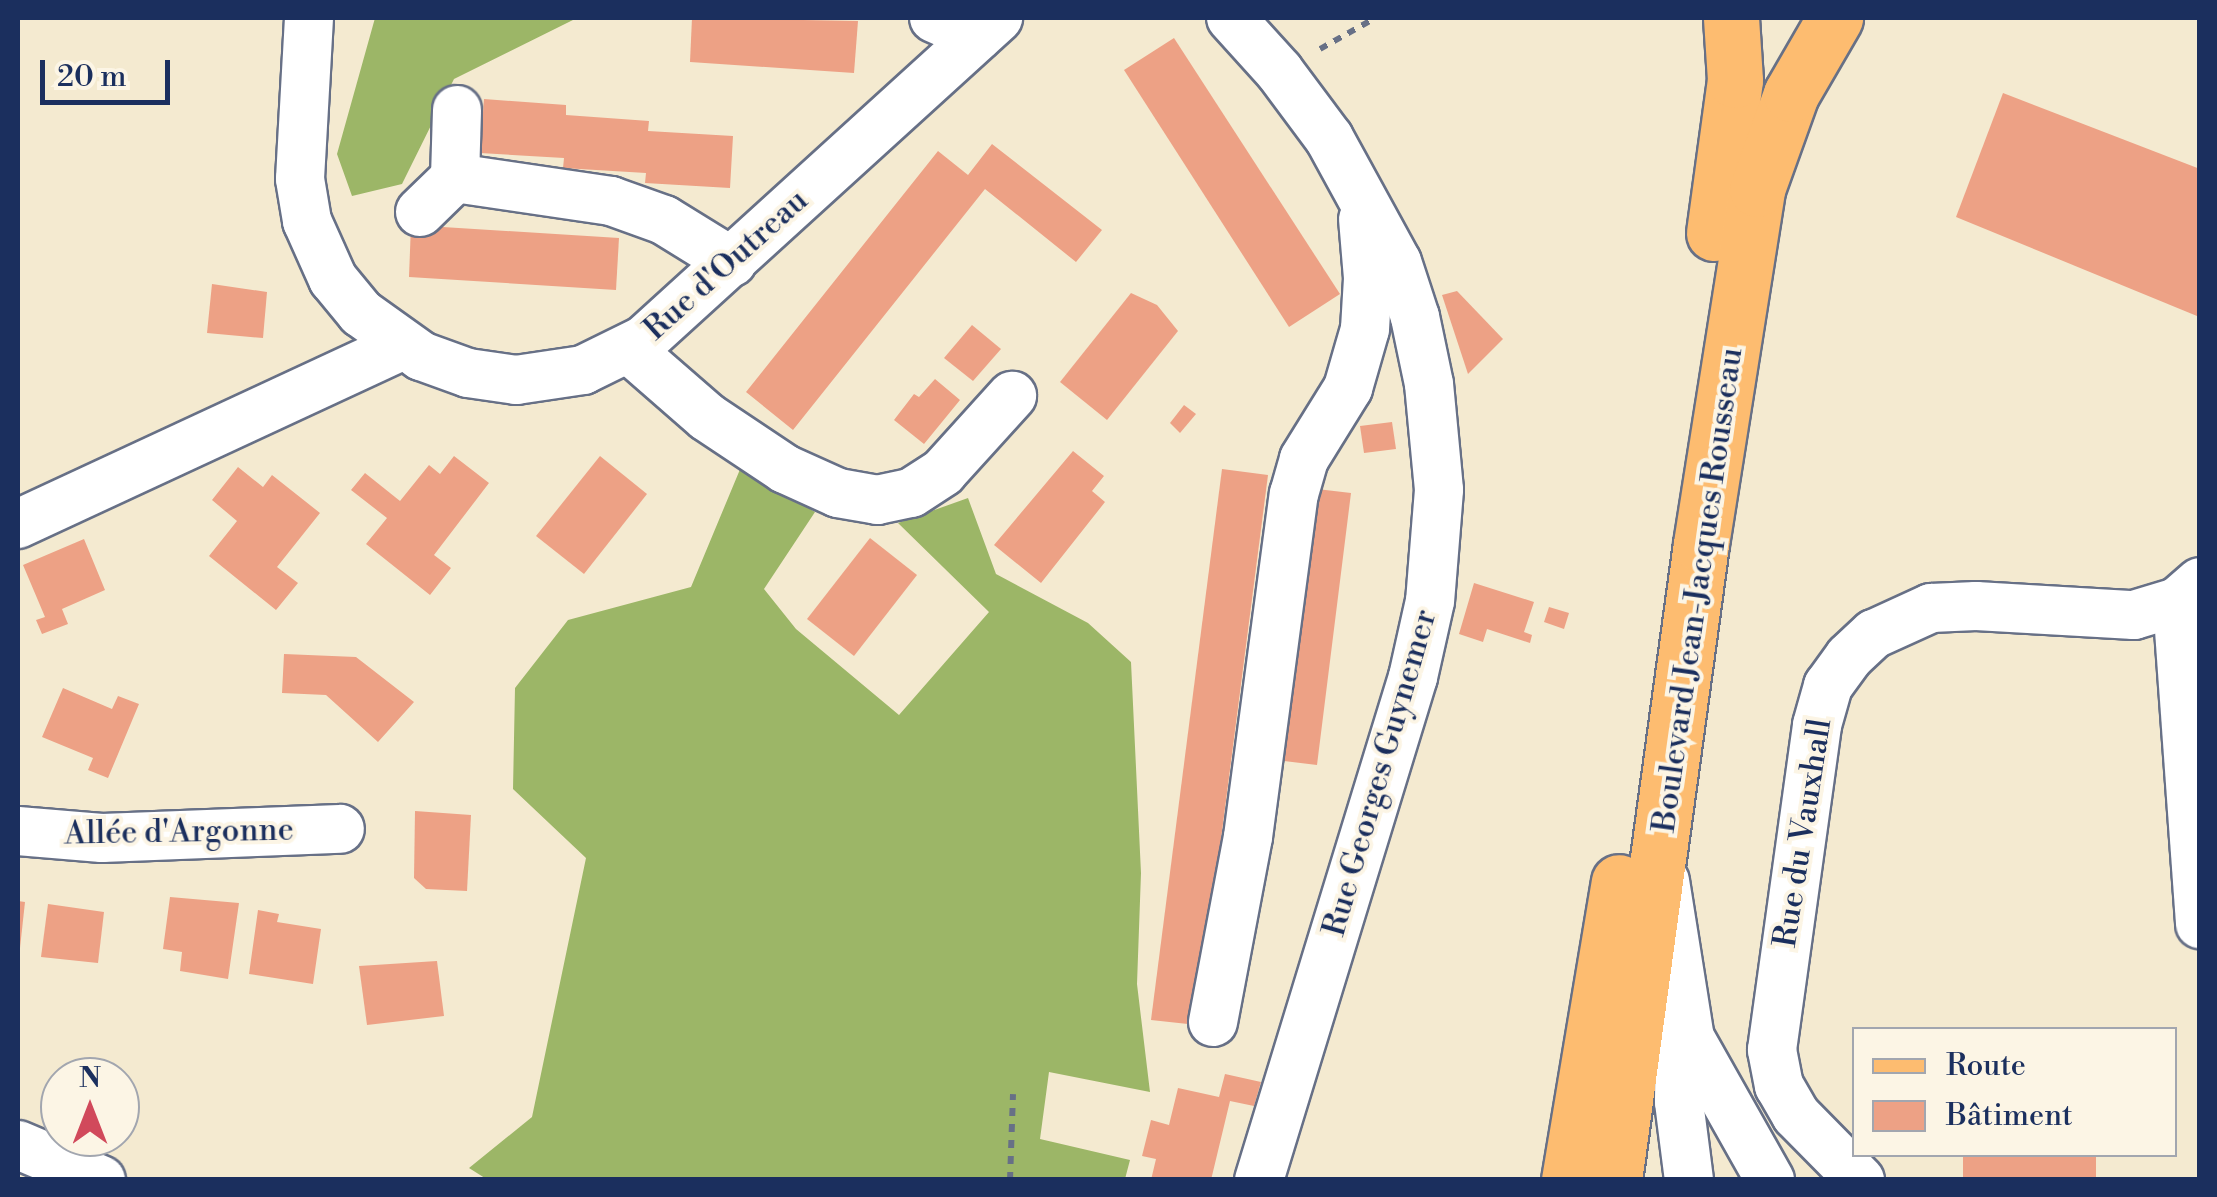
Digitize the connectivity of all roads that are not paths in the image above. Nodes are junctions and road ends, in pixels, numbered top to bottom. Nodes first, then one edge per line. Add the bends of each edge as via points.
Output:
1 (309, 18) edge
2 (934, 18) edge
3 (1232, 18) edge
4 (1732, 18) edge
5 (1835, 18) edge
6 (987, 27) edge
7 (456, 110) dead end
8 (455, 178) junction
9 (1361, 190) junction
10 (420, 212) dead end
11 (732, 262) junction
12 (402, 346) junction
13 (629, 348) junction
14 (1012, 396) dead end
15 (18, 524) edge
16 (2188, 592) edge
17 (340, 829) dead end
18 (18, 831) edge
19 (1661, 850) junction
20 (2200, 924) edge
21 (1681, 998) junction
22 (1213, 1022) dead end
23 (41, 1162) edge
24 (100, 1180) edge
25 (1258, 1180) edge
26 (1569, 1180) edge
27 (1614, 1180) edge
28 (1689, 1180) edge
29 (1770, 1180) edge
30 (1860, 1180) edge

1 - 12 street, Rue d'Outreau via 299,155 307,221 333,280 360,313
2 - 6 street
3 - 9 street, Rue Georges Guynemer via 1280,70
4 - 26 main road, Boulevard Jean-Jacques Rousseau via 1735,80 1725,156
5 - 19 main road, Boulevard Jean-Jacques Rousseau via 1790,94 1757,190
6 - 11 street, Rue d'Outreau
7 - 8 street
8 - 10 street
8 - 11 street via 611,201 664,220
9 - 22 street, Rue Georges Guynemer via 1366,329 1348,388 1304,460 1294,494 1251,817
9 - 25 street, Rue Georges Guynemer via 1397,262 1422,348 1438,456 1437,546 1414,677
11 - 13 street, Rue d'Outreau
12 - 13 street, Rue d'Outreau via 442,366 516,380 583,370
12 - 15 street
13 - 14 street via 707,417 785,469 877,500 911,492 943,472
16 - 20 street
16 - 30 street, Rue du Vauxhall via 2152,612 2115,616 1931,608 1874,634 1828,686 1772,1050 1779,1086 1796,1114
17 - 18 street, Allée d'Argonne via 102,838
19 - 21 street
19 - 27 main road, Boulevard Jean-Jacques Rousseau
21 - 28 street via 1680,1102
21 - 29 street via 1690,1038
23 - 24 street

